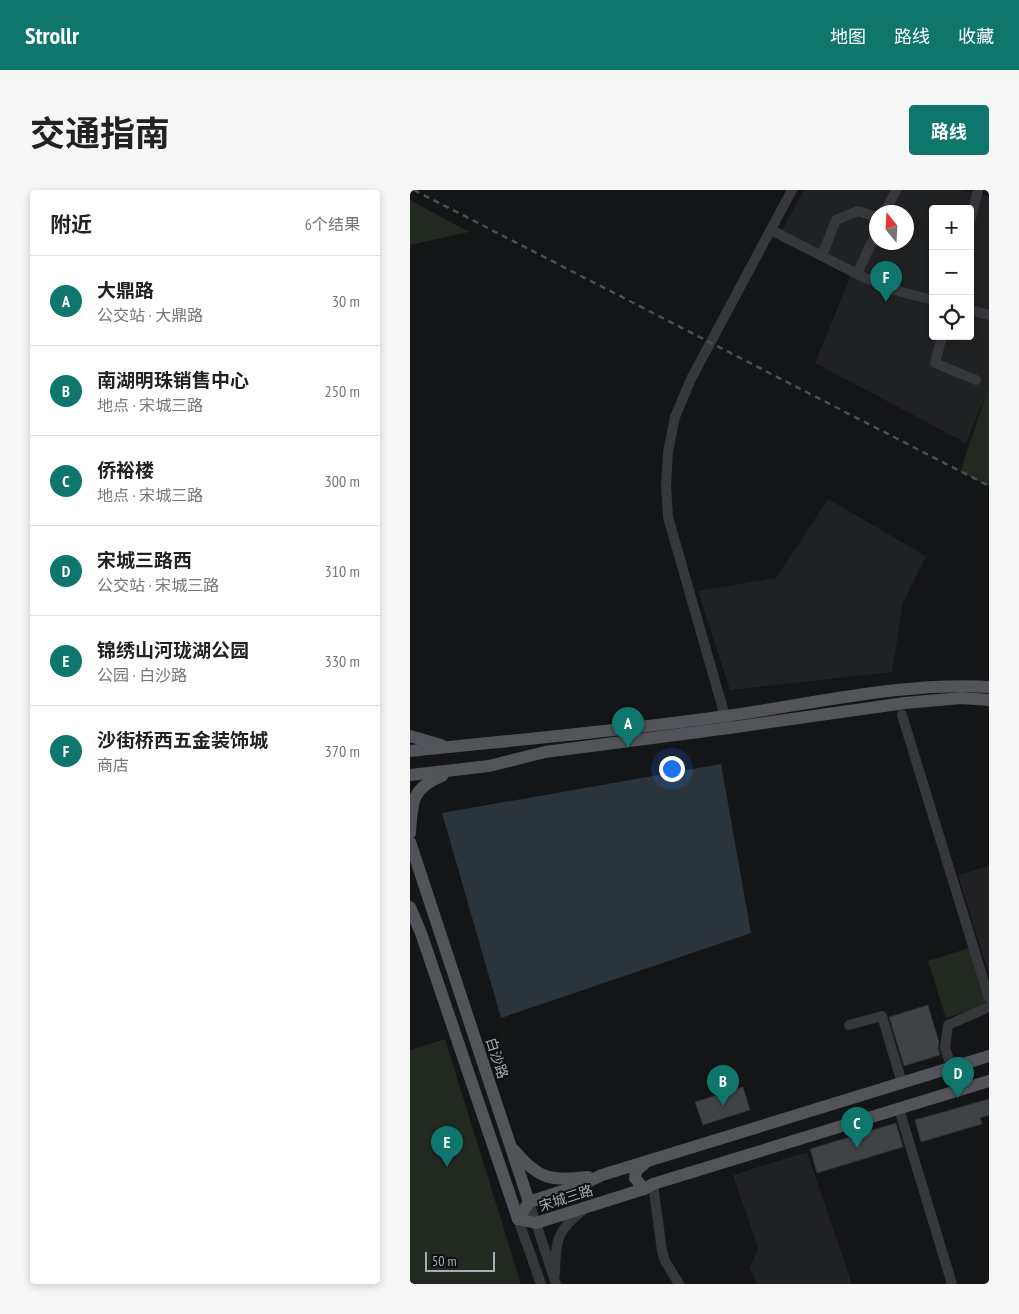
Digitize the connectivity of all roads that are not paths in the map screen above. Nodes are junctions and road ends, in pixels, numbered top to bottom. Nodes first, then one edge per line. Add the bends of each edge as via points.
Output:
1 (792, 190) edge
2 (896, 190) edge
3 (978, 190) edge
4 (888, 205) edge
5 (974, 206) edge
6 (869, 215) edge
7 (771, 230) junction
8 (869, 247) edge
9 (822, 256) junction
10 (857, 274) junction
11 (929, 299) edge
12 (974, 311) edge
13 (989, 314) edge
14 (941, 340) edge
15 (976, 380) dead end
16 (989, 687) edge
17 (989, 700) edge
18 (902, 715) dead end
19 (727, 722) junction
20 (410, 736) edge
21 (448, 747) junction
22 (410, 751) edge
23 (455, 770) junction
24 (410, 775) edge
25 (410, 833) edge
26 (410, 842) edge
27 (410, 908) edge
28 (989, 998) edge
29 (989, 1007) edge
30 (849, 1025) dead end
31 (989, 1056) edge
32 (952, 1068) junction
33 (989, 1081) edge
34 (902, 1083) junction
35 (899, 1109) junction
36 (509, 1145) junction
37 (646, 1162) junction
38 (602, 1175) junction
39 (648, 1186) junction
40 (529, 1202) junction
41 (586, 1207) junction
42 (518, 1219) junction
43 (536, 1223) junction
44 (556, 1282) edge
45 (541, 1284) edge
46 (679, 1284) edge
47 (952, 1284) edge

1 - 7 street
2 - 4 street
3 - 5 street
6 - 9 street via 858,211 836,220
7 - 9 street
7 - 19 street via 691,379 675,417 668,452 668,517
8 - 10 street
9 - 10 street
10 - 11 street via 890,289
12 - 13 street
14 - 15 street via 935,363
16 - 19 main road via 900,690
17 - 19 main road via 961,698
18 - 28 street
19 - 21 main road
19 - 23 main road
20 - 21 main road
21 - 22 main road
23 - 24 main road
23 - 25 main road via 428,782 415,795
26 - 36 main road, 白沙路
27 - 42 main road
29 - 32 street via 948,1025 945,1048
30 - 34 street via 882,1016
31 - 32 main road, 宋城三路
32 - 34 main road, 宋城三路
33 - 35 main road, 宋城三路
34 - 37 main road, 宋城三路
35 - 39 main road, 宋城三路
35 - 47 street
36 - 38 main road via 542,1176 558,1180
36 - 40 main road, 白沙路
37 - 38 main road, 宋城三路
37 - 39 main road via 636,1170 635,1178
38 - 40 main road, 宋城三路
39 - 41 main road, 宋城三路
39 - 46 street via 665,1261
40 - 42 main road, 宋城三路
40 - 43 street, 白沙路
41 - 43 main road, 宋城三路
41 - 44 street via 570,1220 556,1244
42 - 43 main road, 宋城三路
42 - 45 street
43 - 44 street, 白沙路

